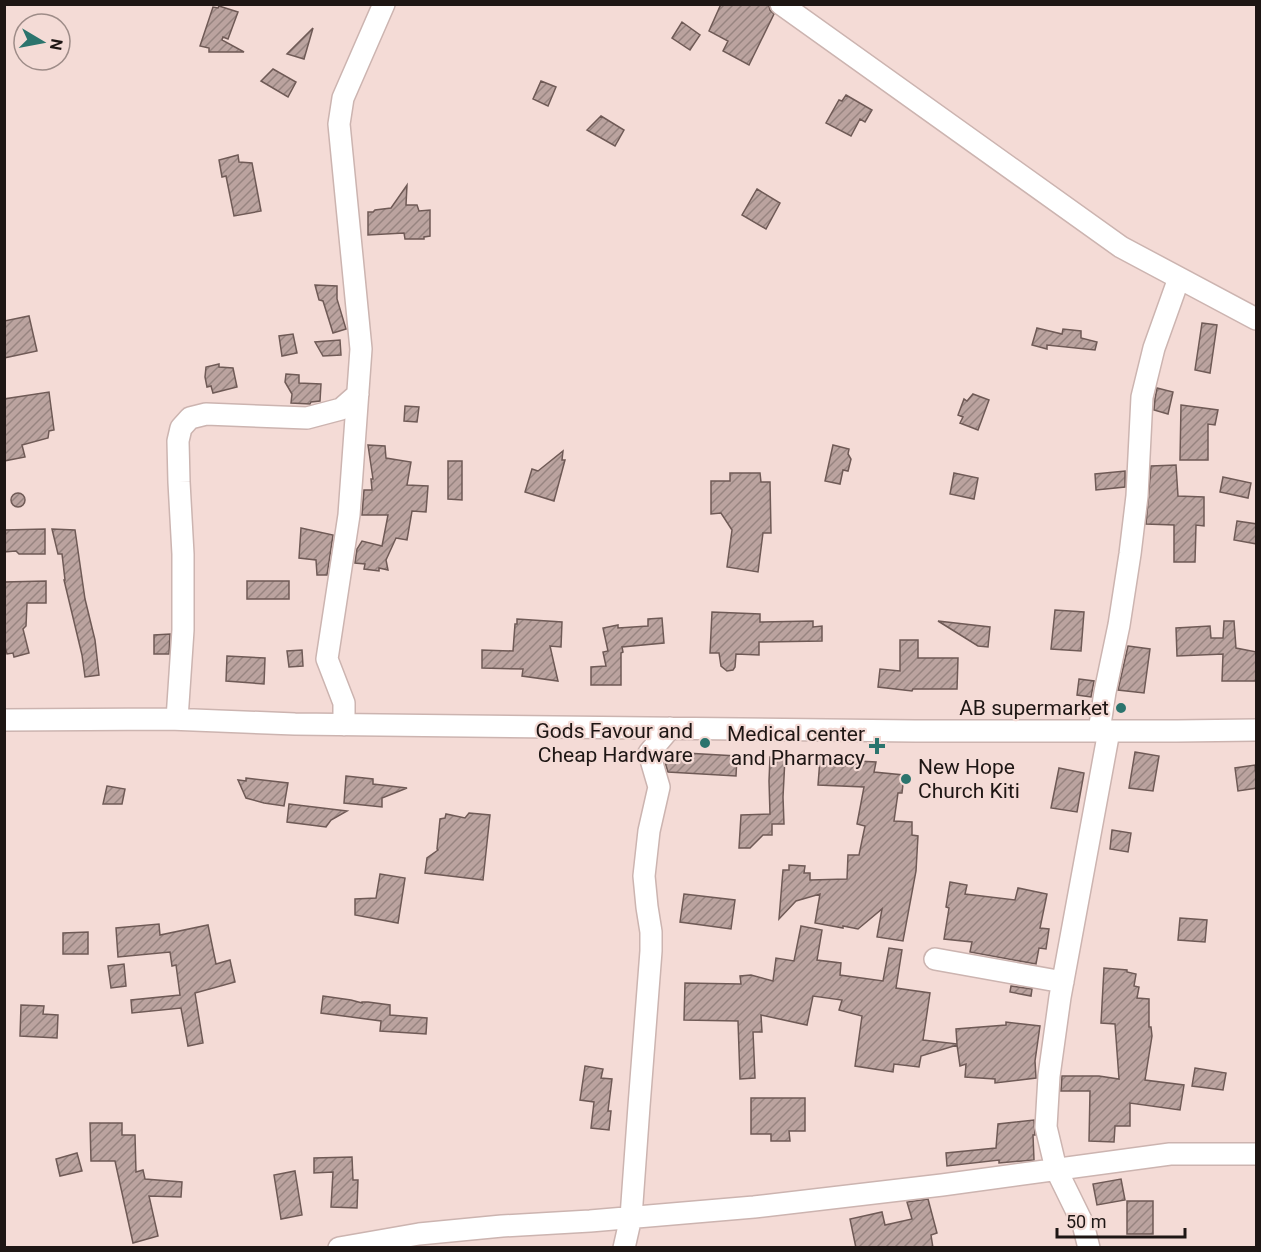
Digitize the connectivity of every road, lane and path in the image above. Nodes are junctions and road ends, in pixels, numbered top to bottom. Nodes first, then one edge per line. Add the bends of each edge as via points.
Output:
1 (384, 4) edge
2 (781, 4) edge
3 (1179, 278) junction
4 (1257, 319) edge
5 (358, 394) junction
6 (177, 719) junction
7 (4, 720) edge
8 (344, 724) junction
9 (670, 728) junction
10 (1257, 730) edge
11 (1104, 731) junction
12 (935, 959) dead end
13 (1063, 982) junction
14 (1257, 1154) edge
15 (1056, 1169) junction
16 (632, 1217) junction
17 (339, 1248) edge
18 (624, 1248) edge
19 (1089, 1248) edge

1 - 5 street via 343,98 339,124 362,349
2 - 3 street via 1121,247
3 - 4 street
3 - 11 street via 1154,348 1142,397 1137,496 1119,625 1105,692
5 - 6 street via 341,410 307,418 206,414 190,418 181,428 178,441 183,630
5 - 8 street via 349,515 327,659 344,703
6 - 7 street
6 - 8 street
8 - 9 street
9 - 11 street
9 - 16 street via 650,753 659,787 644,876 651,951
10 - 11 street
11 - 13 street
12 - 13 street
13 - 15 street via 1046,1126
14 - 15 street via 1170,1154
15 - 16 street via 754,1207
15 - 19 street via 1083,1224
16 - 17 street via 419,1234
16 - 18 street

